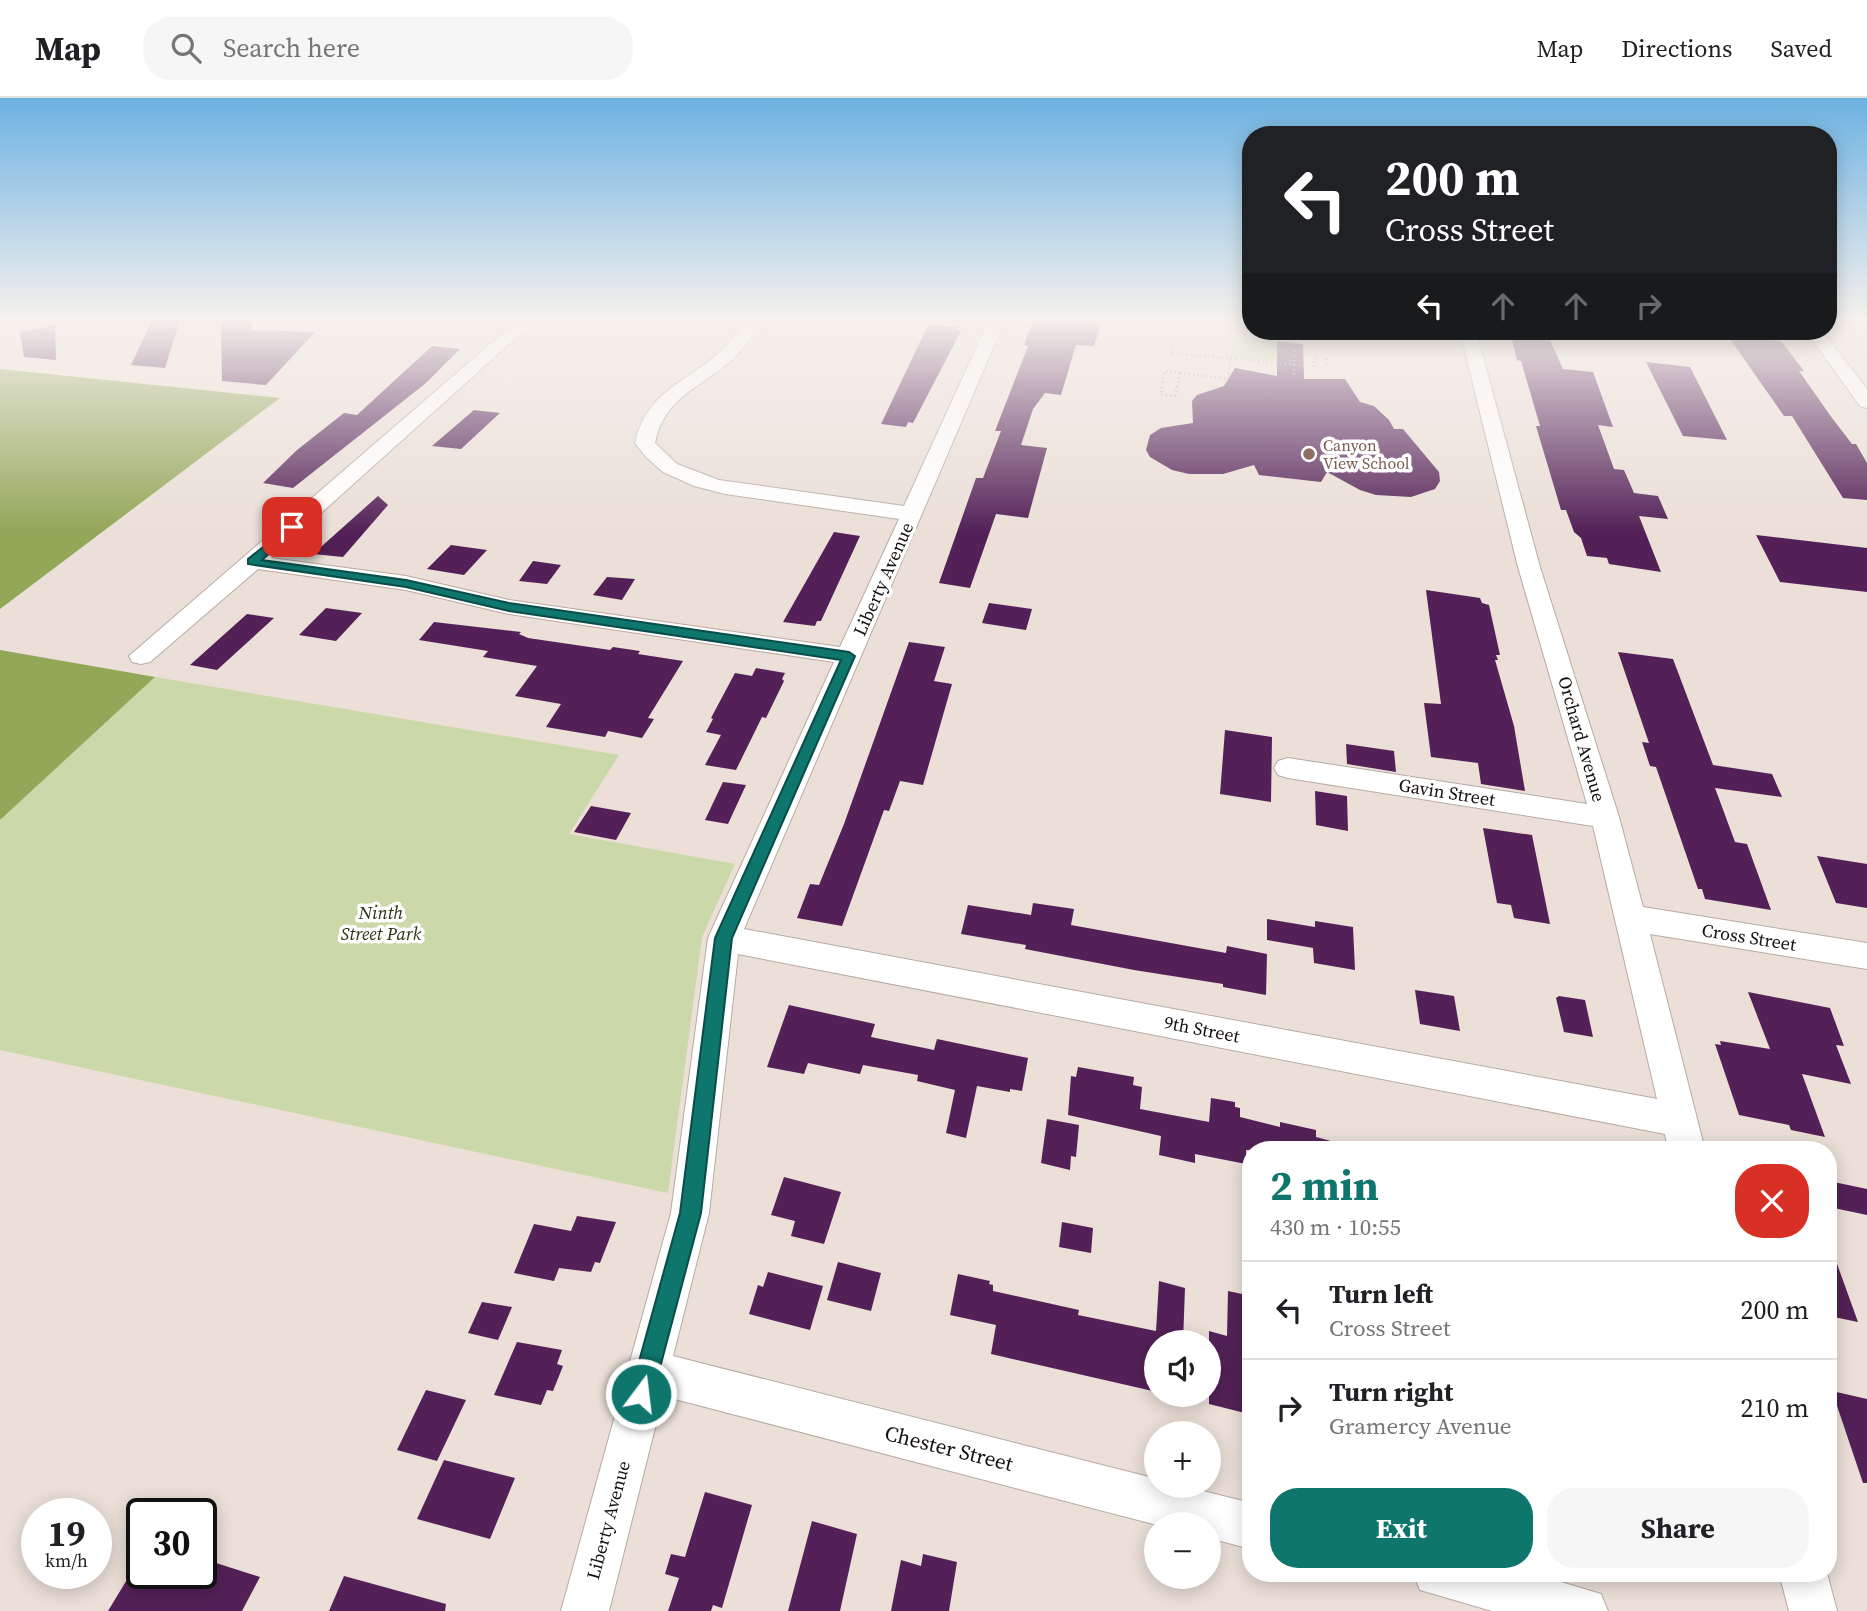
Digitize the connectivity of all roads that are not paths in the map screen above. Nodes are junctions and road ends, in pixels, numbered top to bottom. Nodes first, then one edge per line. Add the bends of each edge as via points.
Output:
1 (448, 391) edge
2 (679, 391) edge
3 (966, 391) edge
4 (1483, 391) edge
5 (912, 514) junction
6 (253, 562) junction
7 (141, 656) dead end
8 (849, 656) junction
9 (1288, 768) dead end
10 (1605, 817) junction
11 (1632, 918) junction
12 (724, 938) junction
13 (1867, 956) edge
14 (1683, 1135) edge
15 (647, 1371) junction
16 (1242, 1524) edge
17 (1472, 1582) edge
18 (1805, 1582) edge
19 (585, 1611) edge
20 (1584, 1611) edge
21 (1813, 1611) edge

1 - 6 street
2 - 5 street via 652,416 645,443 659,463 701,483 724,488
3 - 5 street, Liberty Avenue
4 - 10 street, Orchard Avenue via 1529,567
5 - 8 street, Liberty Avenue
6 - 7 street
6 - 8 street via 406,583 509,607
8 - 12 street, Liberty Avenue
9 - 10 street, Gavin Street
10 - 11 street, Orchard Avenue
11 - 13 street, Cross Street
11 - 14 street, Orchard Avenue
12 - 14 street, 9th Street
12 - 15 street, Liberty Avenue via 690,1213
15 - 16 street, Chester Street
15 - 19 street, Liberty Avenue
17 - 20 street
18 - 21 street

